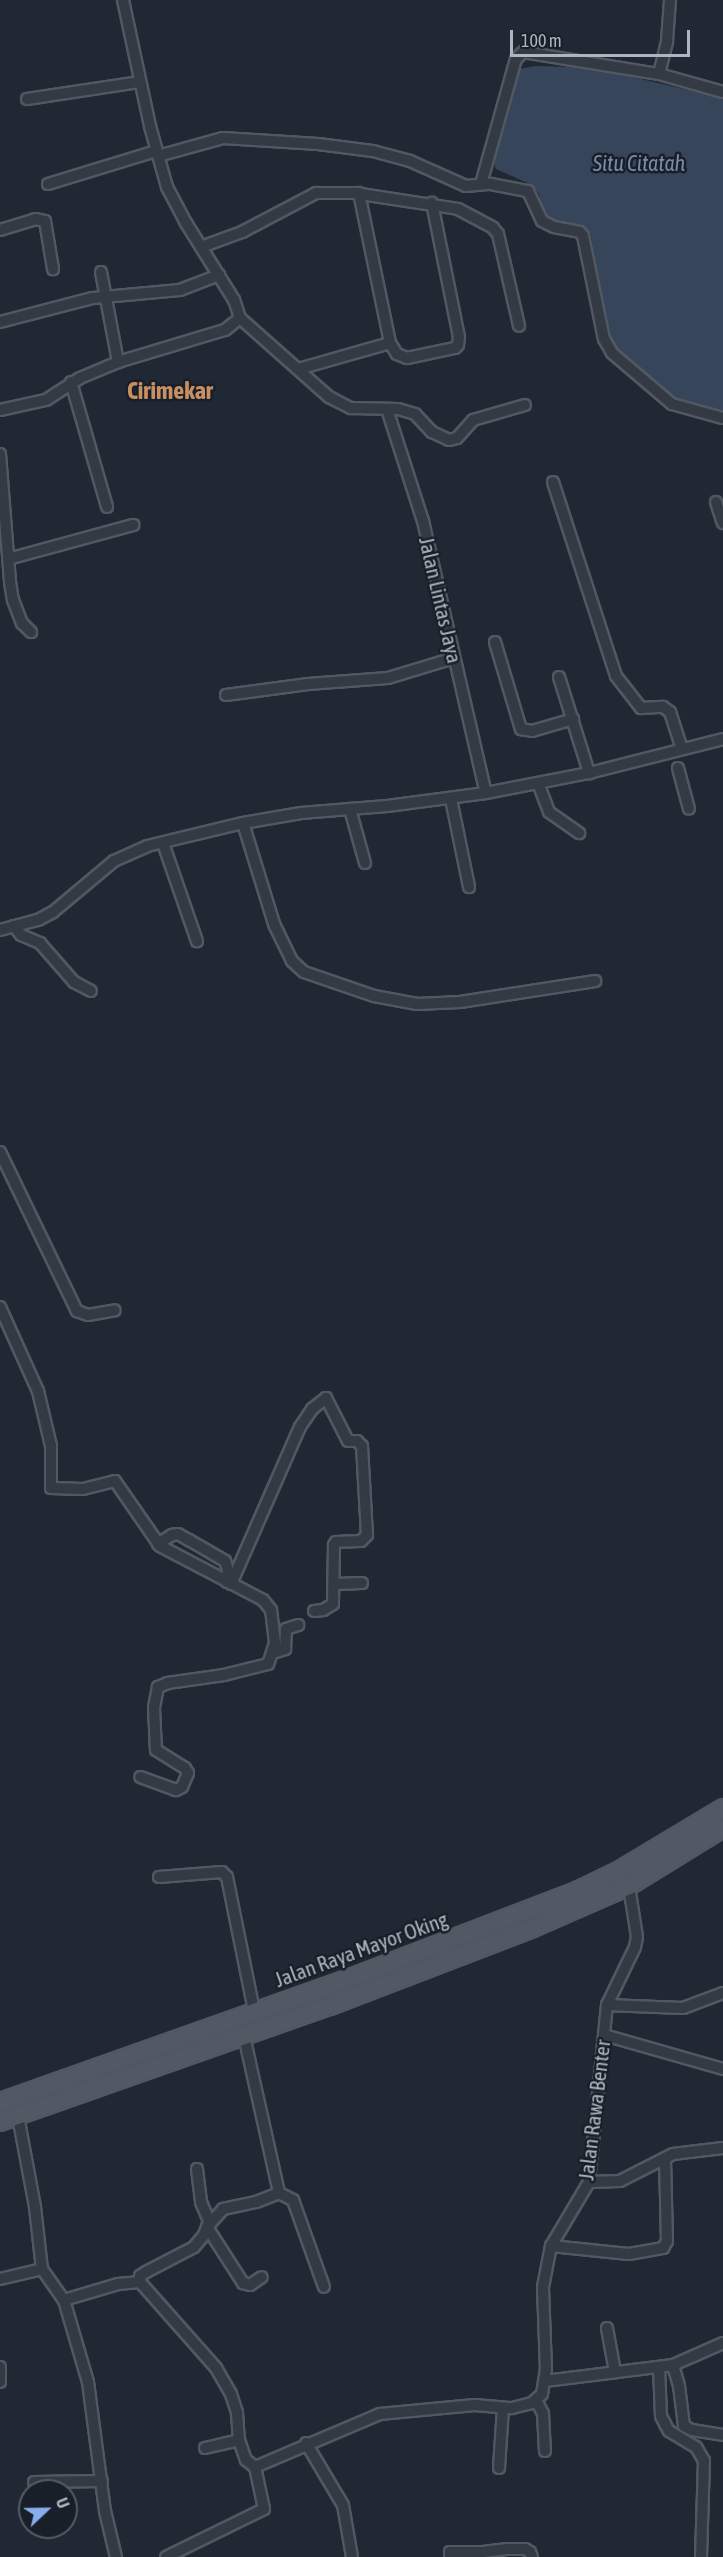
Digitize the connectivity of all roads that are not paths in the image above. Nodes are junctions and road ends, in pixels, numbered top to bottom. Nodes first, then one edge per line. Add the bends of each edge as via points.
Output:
1 (670, 0) edge
2 (123, 2) edge
3 (659, 74) junction
4 (139, 82) junction
5 (723, 92) edge
6 (27, 99) dead end
7 (157, 153) junction
8 (48, 184) dead end
9 (482, 184) junction
10 (359, 194) junction
11 (432, 203) junction
12 (0, 230) edge
13 (201, 247) junction
14 (53, 269) dead end
15 (100, 272) dead end
16 (219, 275) junction
17 (107, 297) junction
18 (240, 318) junction
19 (0, 322) edge
20 (519, 326) dead end
21 (390, 343) junction
22 (118, 362) junction
23 (302, 368) dead end
24 (72, 382) junction
25 (525, 405) dead end
26 (387, 409) junction
27 (0, 410) edge
28 (723, 418) edge
29 (0, 454) edge
30 (553, 482) dead end
31 (716, 502) dead end
32 (107, 507) dead end
33 (723, 523) edge
34 (133, 525) dead end
35 (8, 559) junction
36 (31, 632) dead end
37 (495, 642) dead end
38 (454, 658) junction
39 (559, 677) dead end
40 (226, 695) dead end
41 (573, 719) junction
42 (723, 739) edge
43 (678, 750) junction
44 (589, 773) junction
45 (538, 783) junction
46 (486, 793) junction
47 (451, 799) junction
48 (350, 809) junction
49 (689, 809) dead end
50 (243, 823) junction
51 (579, 833) dead end
52 (163, 843) junction
53 (365, 863) dead end
54 (469, 887) dead end
55 (14, 926) junction
56 (0, 930) edge
57 (197, 941) dead end
58 (595, 981) dead end
59 (91, 991) dead end
60 (2, 1159) edge
61 (0, 1307) edge
62 (115, 1310) dead end
63 (158, 1544) junction
64 (229, 1583) junction
65 (362, 1583) dead end
66 (335, 1584) junction
67 (314, 1611) dead end
68 (298, 1625) dead end
69 (273, 1653) junction
70 (141, 1778) dead end
71 (723, 1808) edge
72 (723, 1828) edge
73 (159, 1877) dead end
74 (629, 1886) junction
75 (358, 1975) junction
76 (366, 1993) junction
77 (723, 1993) edge
78 (607, 2005) junction
79 (254, 2011) junction
80 (604, 2035) junction
81 (244, 2036) junction
82 (723, 2069) edge
83 (48, 2084) junction
84 (0, 2103) edge
85 (55, 2103) junction
86 (18, 2116) junction
87 (0, 2122) edge
88 (723, 2148) edge
89 (665, 2158) junction
90 (197, 2169) dead end
91 (589, 2182) junction
92 (279, 2193) junction
93 (208, 2225) junction
94 (551, 2246) junction
95 (42, 2269) junction
96 (262, 2277) dead end
97 (0, 2279) edge
98 (140, 2282) junction
99 (324, 2287) dead end
100 (64, 2300) junction
101 (607, 2328) dead end
102 (723, 2343) edge
103 (673, 2365) junction
104 (0, 2367) edge
105 (659, 2367) junction
106 (615, 2372) junction
107 (545, 2381) junction
108 (0, 2382) edge
109 (536, 2400) junction
110 (503, 2408) junction
111 (723, 2435) edge
112 (239, 2440) junction
113 (306, 2443) junction
114 (205, 2448) dead end
115 (545, 2451) dead end
116 (255, 2467) junction
117 (499, 2468) dead end
118 (78, 2481) edge
119 (102, 2481) junction
120 (116, 2557) edge
121 (166, 2557) edge
122 (352, 2557) edge
123 (450, 2557) edge
124 (532, 2557) edge
125 (701, 2557) edge

1 - 3 street via 667,41
2 - 4 street
3 - 5 street
3 - 9 street via 523,52 516,59
4 - 6 street
4 - 7 street
7 - 8 street
7 - 9 street via 223,138 318,144 374,151 410,161 459,184
7 - 13 street via 176,206
9 - 28 street via 528,191 542,221 580,232 604,339 612,353 672,404
10 - 11 street
10 - 13 street via 331,191 308,195 267,220
10 - 21 street
11 - 20 street via 458,209 496,231
11 - 21 street via 459,343 455,348 407,358
12 - 14 street via 35,219 45,221
13 - 16 street
15 - 17 street
16 - 17 street via 180,290
16 - 18 street
17 - 19 street via 61,304
17 - 22 street
18 - 22 street via 212,334
18 - 26 street via 329,397 351,408
21 - 23 street
22 - 24 street
24 - 27 street via 46,400
24 - 32 street
25 - 26 street via 473,420 457,438 450,440 432,432 415,414
26 - 38 street, Jalan Lintas Jaya via 423,521
29 - 35 street
30 - 43 street via 616,676 641,708 663,707 670,712
31 - 33 street
34 - 35 street
35 - 36 street via 13,600 22,623
37 - 41 street via 521,729 532,731
38 - 40 street via 388,678
38 - 46 street, Jalan Lintas Jaya
39 - 41 street
41 - 44 street
42 - 43 street
43 - 44 street
43 - 49 street
44 - 45 street
45 - 46 street
45 - 51 street via 549,812
46 - 47 street
47 - 48 street
47 - 54 street
48 - 50 street
48 - 53 street
50 - 52 street
50 - 58 street via 274,924 292,961 304,972 374,996 439,1005
52 - 55 street via 126,854 53,912
52 - 57 street
55 - 56 street
55 - 59 street via 21,935 40,943 74,982
60 - 62 street via 77,1311 88,1315
61 - 63 street via 38,1391 51,1446 51,1488 83,1489 117,1482
63 - 64 street
63 - 64 street via 178,1534 189,1540 225,1562
64 - 66 street via 278,1482 290,1448 312,1409 326,1398 348,1441 357,1441 362,1446 367,1518 366,1538 334,1545
64 - 69 street via 263,1600 270,1608 275,1629
65 - 66 street
66 - 67 street via 333,1604
68 - 69 street via 286,1629 285,1649
69 - 70 street via 268,1664 261,1667 158,1688 154,1708 156,1750 188,1773 176,1790
71 - 75 main road, Jalan Raya Mayor Oking via 586,1887
72 - 74 main road, Jalan Raya Mayor Oking
73 - 79 street via 222,1872 227,1877
74 - 76 main road, Jalan Raya Mayor Oking
74 - 78 street, Jalan Rawa Benter via 637,1924 635,1947
75 - 76 main road
75 - 79 main road, Jalan Raya Mayor Oking
76 - 81 main road, Jalan Raya Mayor Oking
77 - 78 street via 683,2008
78 - 80 street, Jalan Rawa Benter
79 - 83 main road, Jalan Raya Mayor Oking
80 - 82 street
80 - 91 street, Jalan Rawa Benter
81 - 85 main road, Jalan Raya Mayor Oking
81 - 92 street
83 - 84 main road, Jalan Raya Mayor Oking
83 - 85 main road
85 - 86 main road, Jalan Raya Mayor Oking
86 - 87 main road, Jalan Raya Mayor Oking
86 - 95 street
88 - 89 street
89 - 91 street via 620,2181
89 - 94 street via 667,2241 663,2248 629,2254
90 - 93 street
91 - 94 street, Jalan Rawa Benter
92 - 93 street via 223,2209
92 - 99 street via 294,2200
93 - 96 street via 243,2283 249,2285
93 - 98 street via 194,2247 146,2271
94 - 107 street, Jalan Rawa Benter via 543,2287
95 - 97 street
95 - 100 street
98 - 100 street via 118,2284
98 - 112 street via 221,2376 236,2403
100 - 119 street via 92,2401
101 - 106 street
102 - 103 street
103 - 105 street
103 - 111 street via 684,2426
104 - 108 street
105 - 106 street
105 - 125 street via 665,2424 669,2431 696,2447 704,2461
106 - 107 street
107 - 109 street, Jalan Rawa Benter
109 - 110 street
109 - 115 street via 543,2414
110 - 113 street via 475,2405 392,2412
110 - 117 street
112 - 114 street
112 - 116 street via 246,2460
113 - 116 street
113 - 122 street via 343,2505
116 - 121 street via 264,2511
118 - 119 street
119 - 120 street
123 - 124 street via 450,2552 507,2548 525,2550

